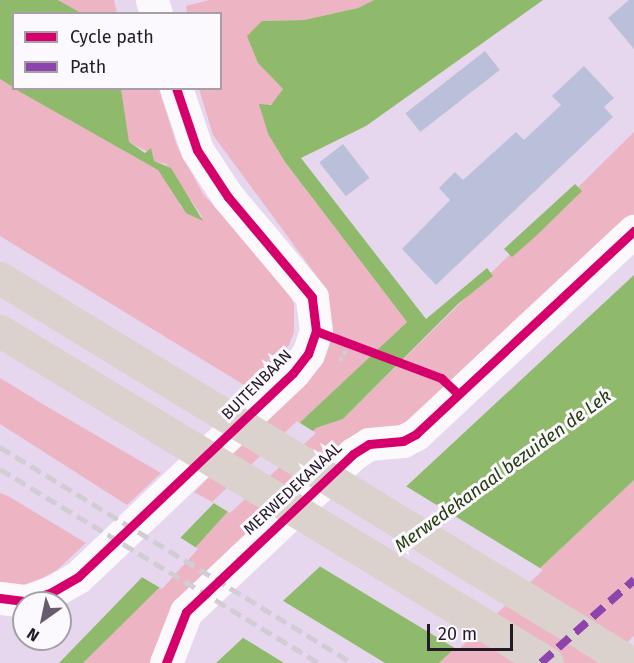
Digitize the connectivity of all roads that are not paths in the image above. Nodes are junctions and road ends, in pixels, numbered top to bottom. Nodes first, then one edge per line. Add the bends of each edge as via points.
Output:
1 (177, 90) edge
2 (634, 231) edge
3 (0, 278) edge
4 (0, 331) edge
5 (0, 598) edge
6 (166, 663) edge
7 (547, 663) edge
8 (632, 663) edge

1 - 5 street, BUITENBAAN via 197,150 228,197 312,297 316,331 308,354 293,373 78,577 26,601
2 - 6 street, MERWEDEKANAAL via 416,434 403,441 369,444 353,454 186,612
3 - 8 highway
4 - 7 highway

